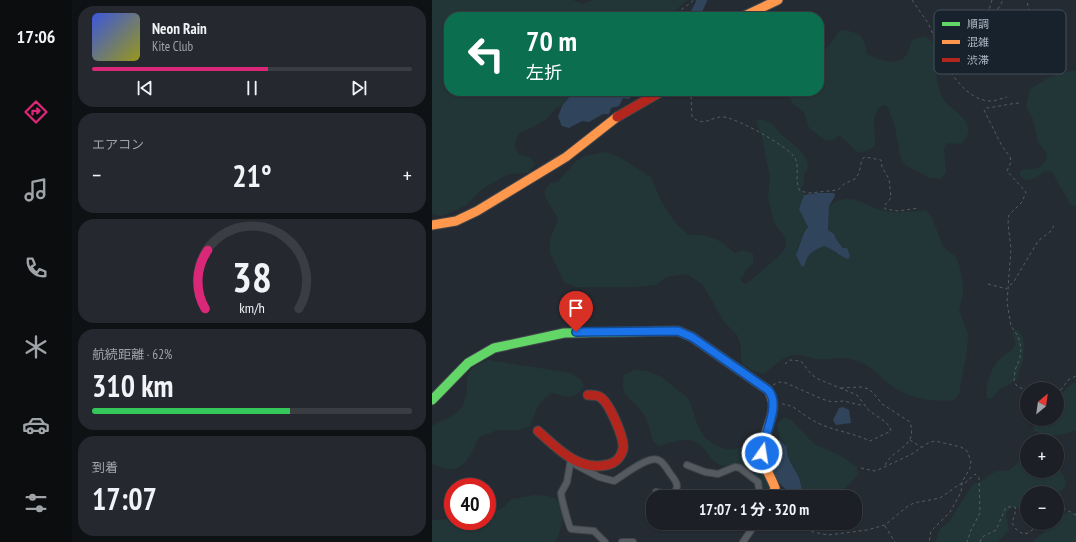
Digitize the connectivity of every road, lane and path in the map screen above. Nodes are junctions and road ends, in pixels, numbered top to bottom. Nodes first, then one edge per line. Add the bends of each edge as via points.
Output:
1 (694, 0) edge
2 (778, 0) edge
3 (912, 0) edge
4 (992, 0) edge
5 (1003, 0) edge
6 (1027, 0) edge
7 (989, 10) edge
8 (998, 10) edge
9 (1028, 10) edge
10 (678, 12) edge
11 (753, 12) edge
12 (934, 36) edge
13 (953, 74) edge
14 (650, 96) edge
15 (654, 96) edge
16 (691, 96) edge
17 (1006, 97) dead end
18 (647, 101) junction
19 (1018, 103) dead end
20 (919, 208) dead end
21 (1055, 223) dead end
22 (432, 225) edge
23 (988, 284) dead end
24 (1009, 286) junction
25 (1007, 289) junction
26 (785, 364) dead end
27 (1076, 376) edge
28 (1064, 385) edge
29 (841, 388) junction
30 (1020, 388) edge
31 (768, 390) junction
32 (588, 395) dead end
33 (432, 400) edge
34 (774, 404) junction
35 (864, 404) junction
36 (538, 431) dead end
37 (910, 440) junction
38 (921, 447) junction
39 (571, 460) junction
40 (687, 465) dead end
41 (884, 467) junction
42 (862, 468) dead end
43 (962, 484) junction
44 (676, 490) edge
45 (759, 490) edge
46 (774, 490) edge
47 (1064, 509) edge
48 (1076, 515) edge
49 (885, 525) junction
50 (751, 530) edge
51 (804, 530) edge
52 (1032, 530) edge
53 (605, 542) edge
54 (622, 542) edge
55 (633, 542) edge
56 (743, 542) edge
57 (896, 542) edge
58 (929, 542) edge
59 (967, 542) edge
60 (980, 542) edge

1 - 10 path
2 - 11 street
3 - 12 path
4 - 7 path
5 - 8 path
6 - 9 path
13 - 17 path via 968,93 978,98 991,101
14 - 18 street
15 - 18 street
16 - 20 path via 692,117 697,120 706,122 721,117 736,120 790,153 796,164 800,191 809,193 838,190 856,179 860,173 862,159 865,157 881,160 882,167 888,175 891,198 884,206 885,209 898,211
18 - 22 street via 616,118 566,157 477,211 456,221
19 - 24 path via 999,104 984,110 1010,157 1011,162 1007,171 1026,192 1022,202 1009,215
21 - 24 path via 1051,231 1038,241
23 - 25 path
24 - 25 path
25 - 30 path via 1011,326 1021,348 1014,382
26 - 29 path via 789,360 801,361 811,374
27 - 28 path
29 - 35 path via 857,395
29 - 37 path via 869,389 882,404 910,422 913,430
31 - 33 street via 684,333 589,332 564,333 482,352
31 - 34 street
31 - 35 path via 779,382 786,383 822,400
32 - 39 street via 599,396 610,407 623,448 609,466
34 - 35 path via 790,405 830,429 855,434 870,441 889,433 891,431 887,423 867,410
34 - 46 street via 762,453
36 - 39 street
37 - 38 path
37 - 41 path via 890,457
38 - 41 path
38 - 43 path via 928,442 940,441 967,451 971,461 970,468
39 - 44 street via 599,477 614,481 654,458 660,460 676,481
39 - 53 street via 567,482 561,493 568,526 571,529 594,531
40 - 45 street via 718,474 735,467 740,468 758,482
41 - 42 path via 874,471
43 - 49 path via 936,501 919,502 908,506
43 - 58 path via 961,492 950,512 930,531
43 - 59 path via 978,474 980,513
47 - 48 path
49 - 51 path via 828,535
49 - 57 path
50 - 56 street
52 - 60 path via 1023,534 1016,529 1012,523 1015,507 1006,507 996,530 982,537
54 - 55 street

